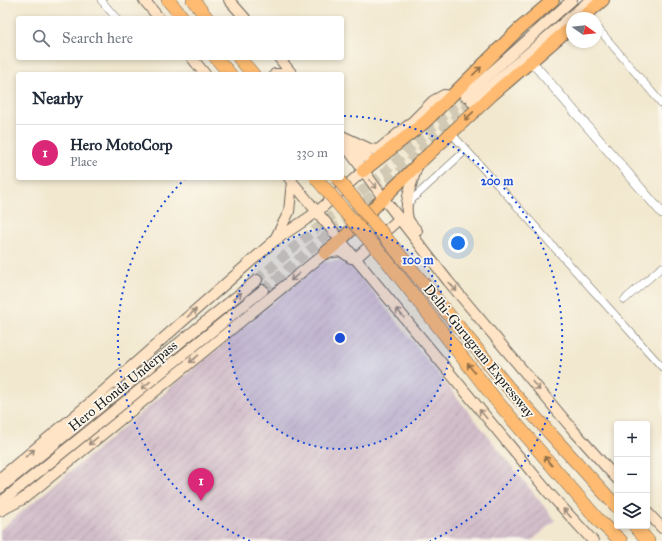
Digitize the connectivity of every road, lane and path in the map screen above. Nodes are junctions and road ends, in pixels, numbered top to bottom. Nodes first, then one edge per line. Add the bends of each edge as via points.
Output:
1 (101, 0) edge
2 (144, 0) edge
3 (168, 0) edge
4 (193, 0) edge
5 (229, 0) edge
6 (553, 0) edge
7 (572, 0) edge
8 (590, 0) edge
9 (603, 0) edge
10 (591, 12) edge
11 (114, 16) edge
12 (157, 16) edge
13 (181, 16) edge
14 (205, 16) edge
15 (243, 16) edge
16 (566, 31) edge
17 (602, 33) edge
18 (194, 60) edge
19 (218, 60) edge
20 (242, 60) edge
21 (281, 60) edge
22 (531, 61) junction
23 (203, 72) edge
24 (228, 72) edge
25 (250, 72) edge
26 (290, 72) edge
27 (451, 96) junction
28 (662, 104) edge
29 (451, 133) junction
30 (344, 137) edge
31 (345, 145) edge
32 (466, 150) junction
33 (375, 162) junction
34 (418, 164) junction
35 (364, 171) junction
36 (291, 180) edge
37 (318, 180) edge
38 (339, 180) edge
39 (384, 199) junction
40 (407, 204) junction
41 (317, 212) junction
42 (662, 213) edge
43 (399, 219) junction
44 (274, 241) junction
45 (340, 241) junction
46 (325, 252) junction
47 (358, 262) junction
48 (662, 267) edge
49 (439, 269) junction
50 (257, 280) tunnel mouth
51 (263, 290) tunnel mouth
52 (624, 300) dead end
53 (662, 367) edge
54 (614, 476) edge
55 (0, 478) edge
56 (0, 488) edge
57 (0, 503) edge
58 (614, 504) edge
59 (0, 511) edge
60 (650, 515) edge
61 (662, 528) edge
62 (638, 529) edge
63 (594, 541) edge
64 (621, 541) edge
65 (648, 541) edge

1 - 11 street
2 - 12 main road
3 - 13 highway
4 - 14 highway
5 - 15 main road
27 -> 6 highway via 518,30
7 - 8 main road via 469,99
9 - 10 highway
16 - 22 highway
17 - 28 street
18 - 23 main road
19 - 24 highway
20 - 25 highway
21 - 26 main road
22 -> 29 highway
22 - 42 street
27 - 30 main road via 444,95 433,101 378,150
27 - 33 highway via 425,122
29 - 32 street
29 - 34 highway
31 - 33 main road
31 - 35 main road
32 - 40 street
32 - 53 street
33 - 35 highway
34 - 39 highway
34 - 40 main road
35 -> 39 main road
35 - 41 main road
36 - 41 main road
36 - 44 main road via 289,212
64 -> 37 highway, Delhi-Gurugram Expressway, bridge via 600,522 495,399 387,261
38 - 58 highway, Delhi-Gurugram Expressway, bridge via 507,386
39 - 43 main road
39 - 45 highway
40 - 49 main road via 410,224 435,255
41 - 44 main road
41 - 45 main road
43 - 47 main road
43 - 49 main road
55 -> 44 main road via 91,402
45 - 46 highway
45 - 47 main road
46 - 47 main road via 341,251
46 -> 59 main road via 23,499
63 -> 47 main road via 549,494
48 - 52 street
49 -> 54 main road
56 -> 50 main road, Hero Honda Underpass
51 -> 57 main road, Hero Honda Underpass
60 - 61 main road
62 - 65 highway

